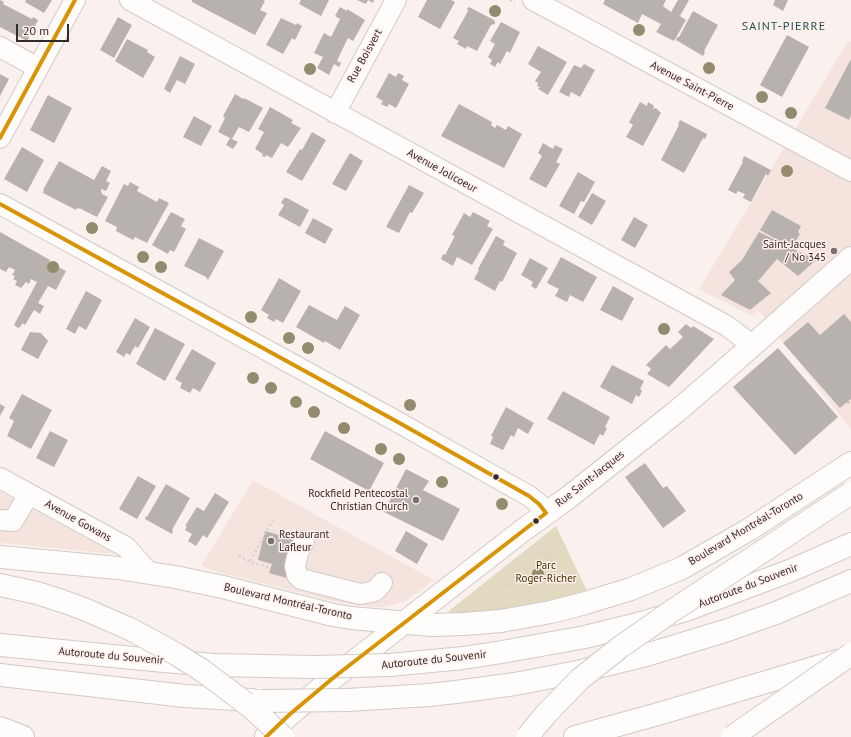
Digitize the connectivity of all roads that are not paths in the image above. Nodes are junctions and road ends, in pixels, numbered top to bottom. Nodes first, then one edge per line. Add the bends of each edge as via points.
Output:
1 (75, 0) edge
2 (130, 0) edge
3 (396, 0) edge
4 (533, 0) edge
5 (0, 47) edge
6 (38, 68) junction
7 (335, 113) junction
8 (0, 138) edge
9 (851, 171) edge
10 (0, 204) edge
11 (851, 258) edge
12 (752, 346) junction
13 (851, 463) edge
14 (0, 478) edge
15 (851, 493) edge
16 (29, 494) junction
17 (546, 513) junction
18 (0, 520) edge
19 (304, 541) dead end
20 (851, 544) edge
21 (0, 557) edge
22 (149, 573) junction
23 (851, 581) edge
24 (382, 583) dead end
25 (0, 585) edge
26 (403, 623) junction
27 (0, 645) edge
28 (851, 655) edge
29 (0, 675) edge
30 (0, 728) edge
31 (24, 737) edge
32 (266, 737) edge
33 (284, 737) edge
34 (527, 737) edge
35 (575, 737) edge
36 (732, 737) edge

1 - 6 street
2 - 7 street, Avenue Jolicoeur
3 - 7 street, Rue Boisvert
4 - 9 street, Avenue Saint-Pierre
5 - 6 street
6 - 8 street
7 - 12 street, Avenue Jolicoeur via 727,326
10 - 17 street via 529,496
11 - 12 main road, Rue Saint-Jacques
12 - 17 main road, Rue Saint-Jacques via 676,412
13 - 26 main road, Boulevard Montréal-Toronto via 708,554 631,589 559,610 501,621 446,625
14 - 16 street, Avenue Gowans
15 - 34 main road, bridge via 619,648 580,679
16 - 18 street via 13,521
16 - 22 street, Avenue Gowans via 126,547
17 - 26 main road, Rue Saint-Jacques
19 - 24 street via 295,566 301,579 360,594 376,590
20 - 27 main road, Autoroute du Souvenir, bridge via 792,570 686,610 585,637 463,658 390,665 258,666 164,661
21 - 22 main road, Boulevard Montréal-Toronto
22 - 26 main road, Boulevard Montréal-Toronto via 217,586 334,615
23 - 29 main road, bridge via 776,613 646,655 515,684 423,696 261,701 185,696
25 - 33 main road, bridge via 37,593 84,608 152,641 222,685
26 - 32 main road, Rue Saint-Jacques via 333,678
28 - 35 main road via 794,675
28 - 36 main road, bridge
30 - 31 main road

